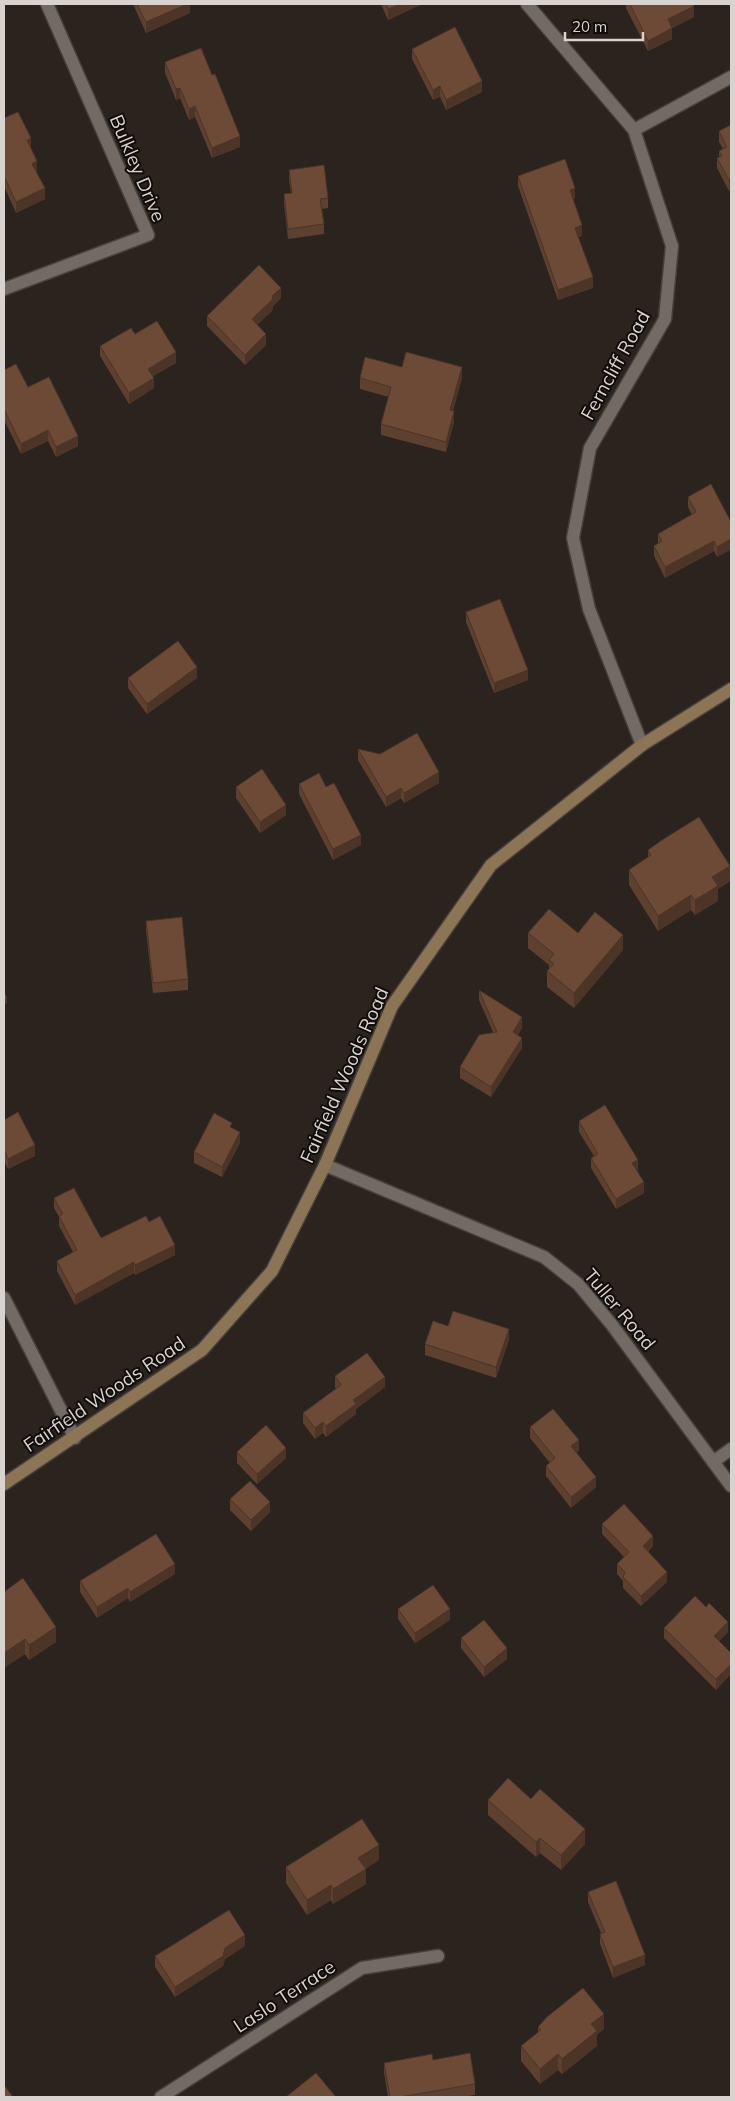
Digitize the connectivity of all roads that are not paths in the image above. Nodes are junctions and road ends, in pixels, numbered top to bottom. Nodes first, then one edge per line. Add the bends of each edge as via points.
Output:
1 (47, 4) edge
2 (527, 4) edge
3 (731, 77) edge
4 (634, 130) junction
5 (4, 289) edge
6 (731, 689) edge
7 (642, 745) junction
8 (325, 1165) junction
9 (4, 1298) edge
10 (75, 1438) junction
11 (731, 1448) edge
12 (713, 1462) junction
13 (4, 1484) edge
14 (731, 1486) edge
15 (438, 1956) dead end
16 (161, 2097) edge

1 - 5 street, Bulkley Drive via 148,235
2 - 4 street, Ferncliff Road
3 - 4 street
4 - 7 street, Ferncliff Road via 672,246 665,319 590,448 573,538 589,609
6 - 7 main road, Fairfield Woods Road
7 - 8 main road, Fairfield Woods Road via 491,865 392,1006
8 - 10 main road, Fairfield Woods Road via 272,1271 202,1350
8 - 12 street, Tuller Road via 544,1257 578,1284 612,1325
9 - 10 street
10 - 13 main road, Fairfield Woods Road
11 - 12 street
12 - 14 street, Tuller Road
15 - 16 street, Laslo Terrace via 362,1968

